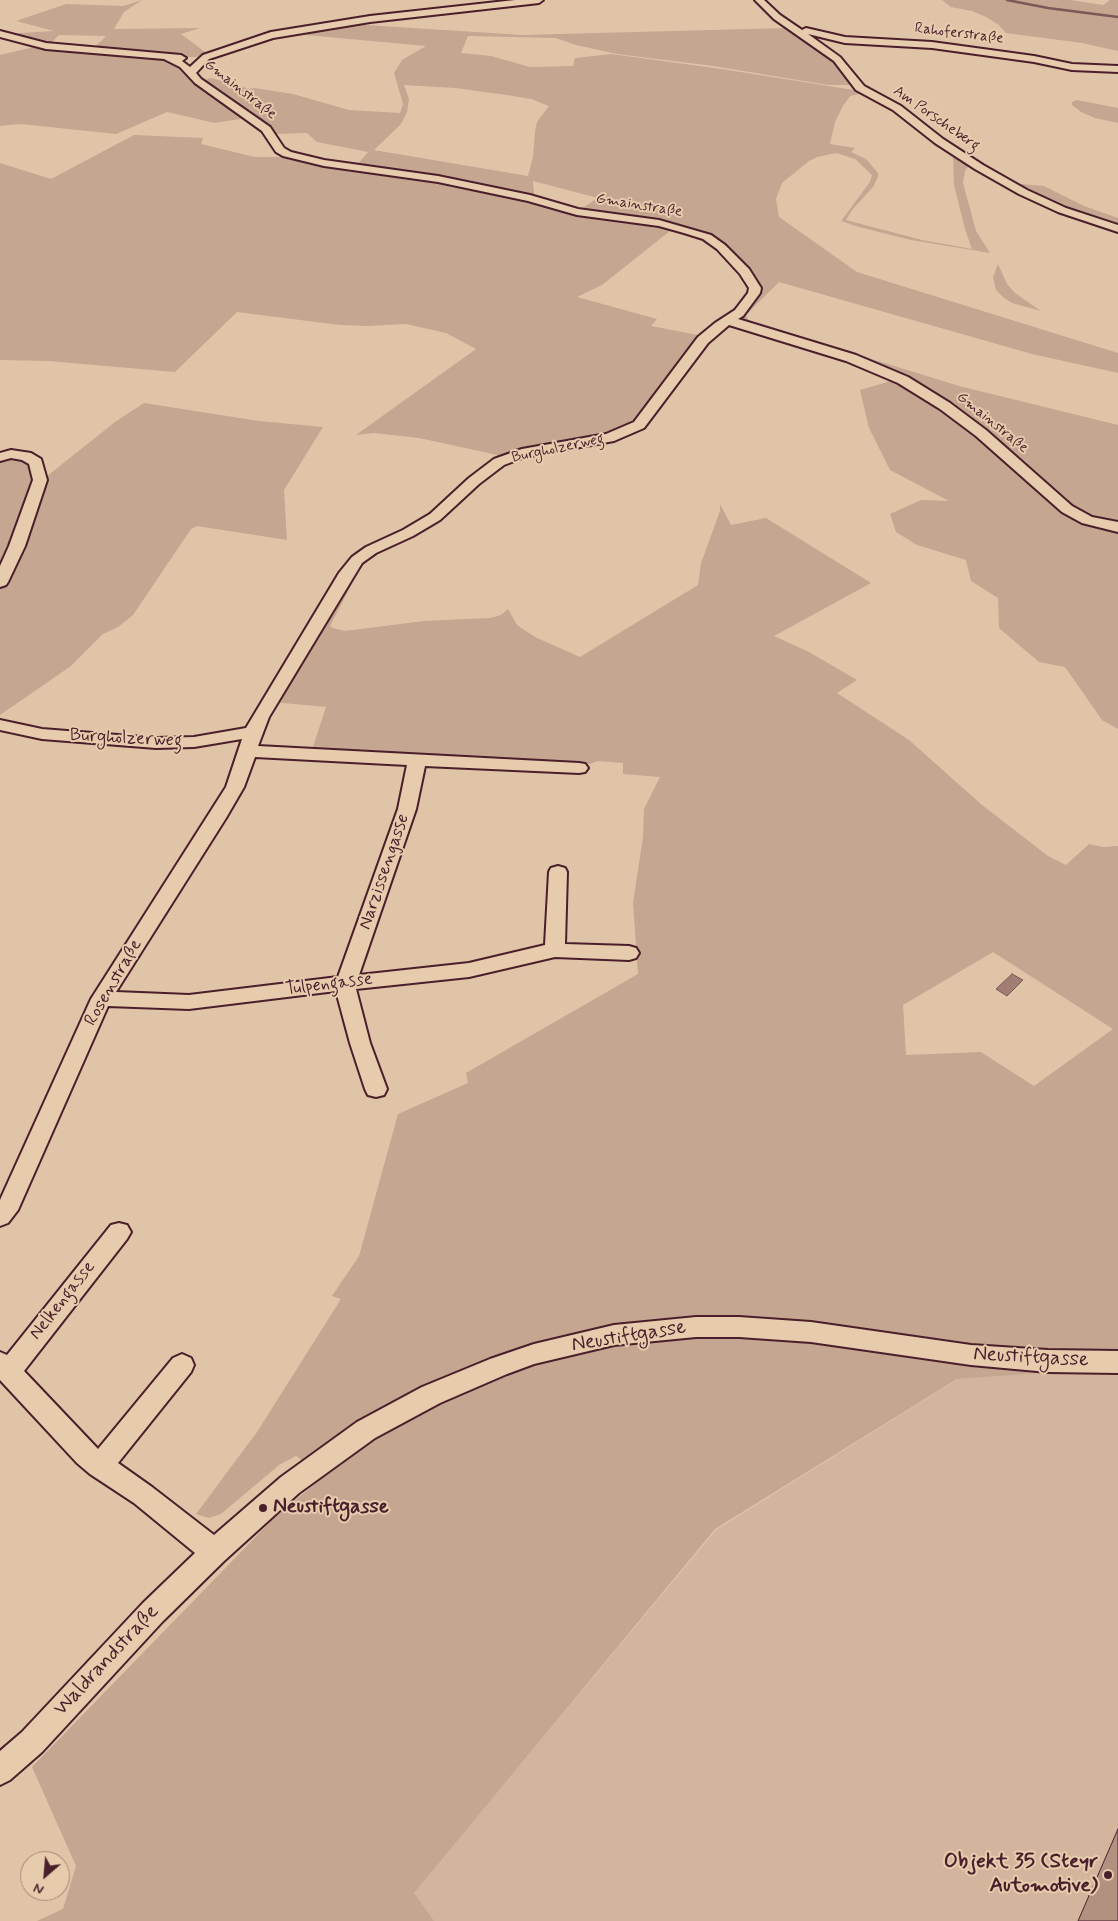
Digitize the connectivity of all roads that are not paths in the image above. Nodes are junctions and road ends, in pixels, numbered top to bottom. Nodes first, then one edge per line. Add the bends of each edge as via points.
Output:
1 (539, 0) edge
2 (759, 0) edge
3 (797, 31) junction
4 (0, 34) edge
5 (206, 57) junction
6 (168, 58) junction
7 (1118, 69) edge
8 (191, 72) junction
9 (1118, 230) edge
10 (730, 321) junction
11 (0, 457) edge
12 (1118, 527) edge
13 (0, 582) edge
14 (0, 725) edge
15 (253, 732) junction
16 (248, 751) junction
17 (417, 759) junction
18 (579, 768) dead end
19 (235, 787) joint
20 (558, 872) dead end
21 (556, 950) junction
22 (629, 952) dead end
23 (346, 983) junction
24 (101, 999) junction
25 (376, 1089) dead end
26 (0, 1217) edge
27 (119, 1232) dead end
28 (1118, 1362) edge
29 (182, 1365) dead end
30 (4, 1367) edge
31 (99, 1466) junction
32 (215, 1552) junction
33 (0, 1770) edge

1 - 5 street via 292,31 254,39
2 - 3 street, Am Porscheberg via 777,18
3 - 7 street, Rahoferstraße via 845,40 943,46 1072,67
3 - 9 street, Am Porscheberg via 837,59 860,88 897,108 979,167 1055,207
4 - 6 street, Gmainstraße via 46,46
5 - 6 street, Gmainstraße
5 - 8 street
6 - 8 street, Gmainstraße
8 - 10 street, Gmainstraße via 198,81 266,130 280,150 296,158 438,179 530,198 577,212 667,224 707,237 728,254 754,284 754,292 743,309
10 - 12 street, Gmainstraße via 851,358 903,380 982,433 1066,508 1087,520
10 - 15 street, Burgholzerweg via 703,340 645,418 633,429 609,438 522,454 500,462 474,480 435,517 357,560
11 - 13 street via 11,454 26,456 36,462 40,480 17,546
14 - 15 street, Burgholzerweg via 42,734 156,743 194,742
15 - 16 street, Burgholzerweg
16 - 17 street
16 - 19 street, Burgholzerweg
17 - 18 street
17 - 23 street, Narzissengasse via 407,809
19 - 24 street, Rosenstraße
20 - 21 street
21 - 22 street, Tulpengasse
21 - 23 street, Tulpengasse via 489,967
23 - 24 street, Tulpengasse via 189,1002
23 - 25 street via 360,1043
24 - 26 street, Rosenstraße via 7,1210
27 - 30 street, Nelkengasse via 15,1364
28 - 32 street, Neustiftgasse via 971,1355 811,1332 739,1327 679,1328 606,1337 499,1366 431,1395 366,1430 290,1485
29 - 31 street
30 - 31 street
31 - 32 street via 143,1495
32 - 33 street, Waldrandstraße via 153,1612 32,1742

